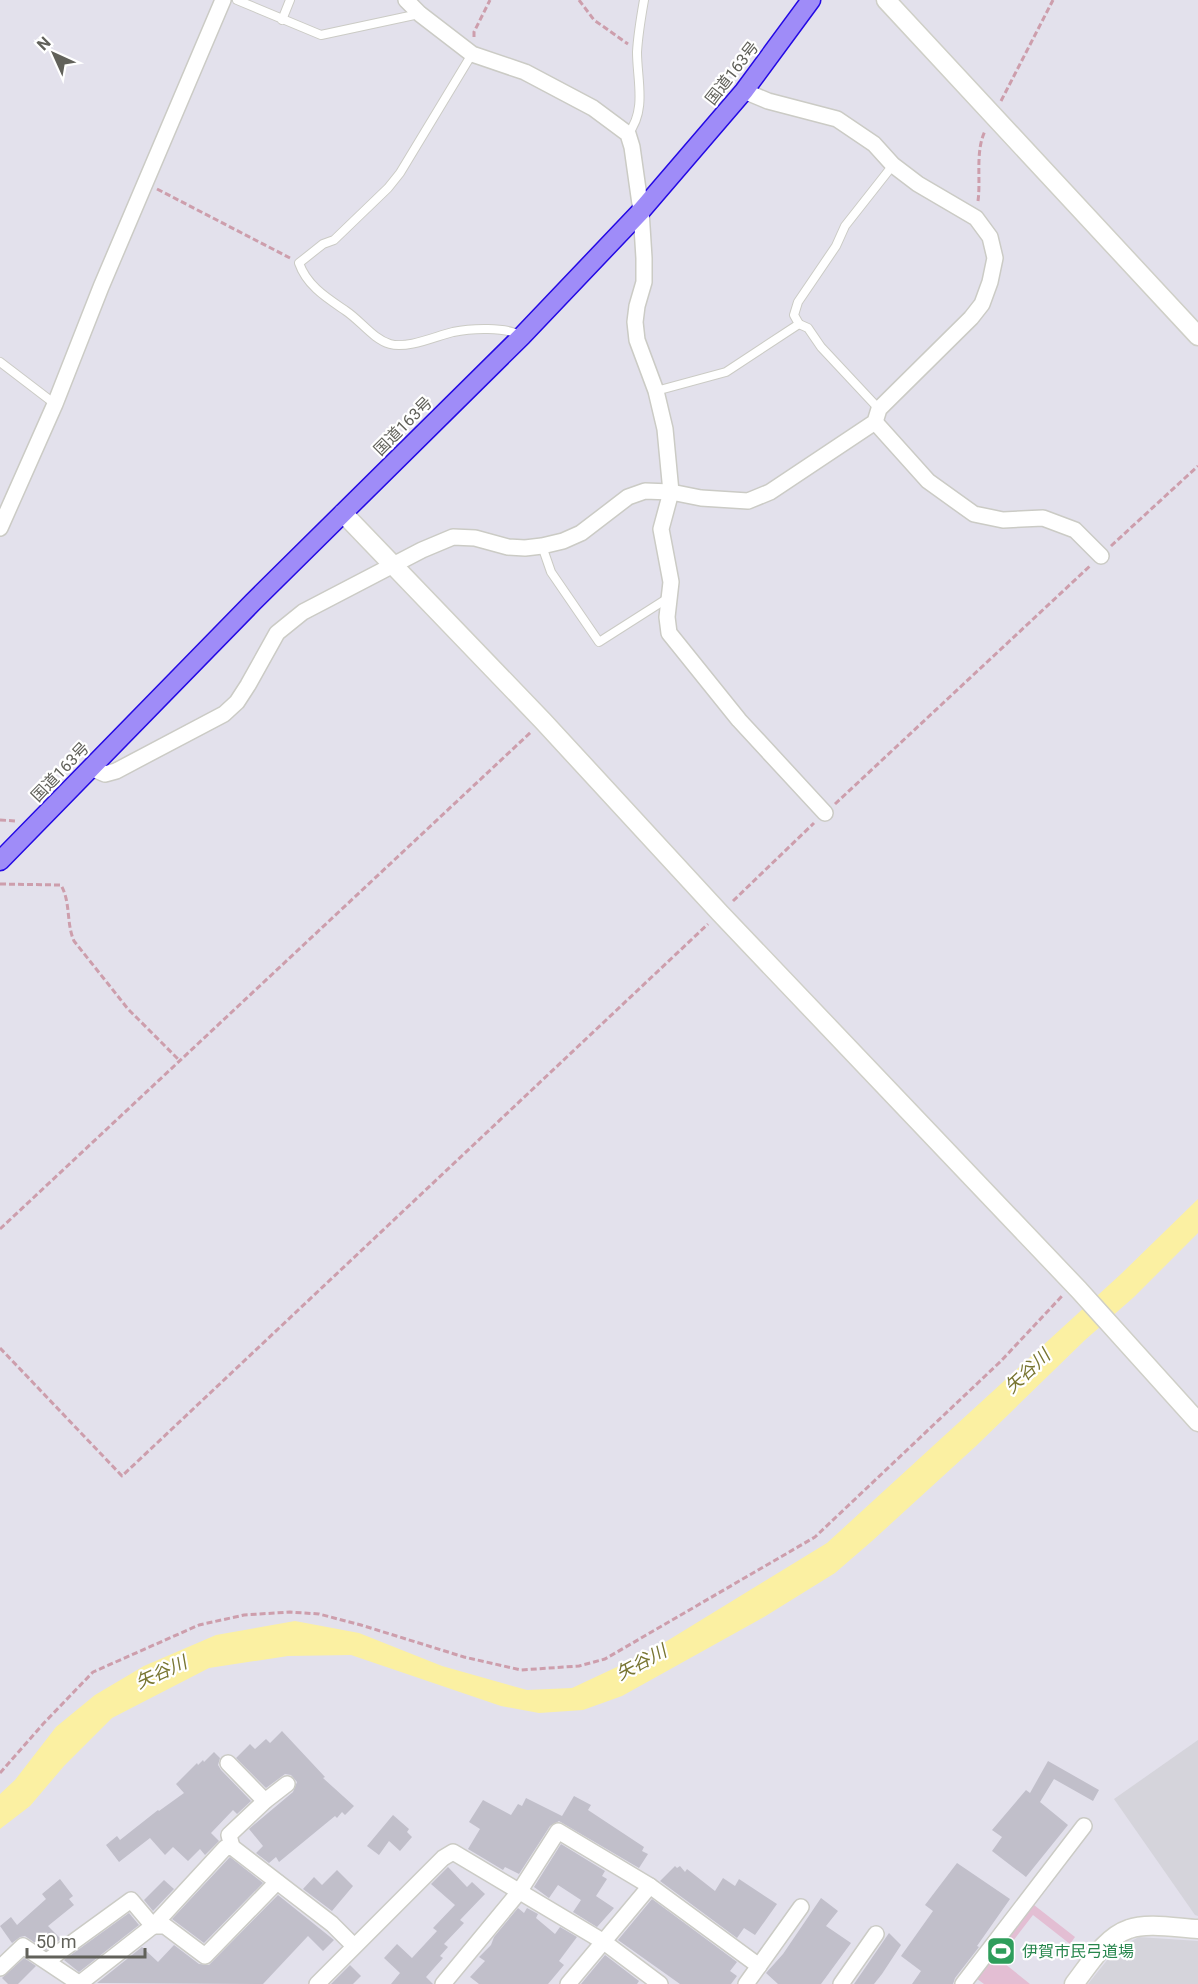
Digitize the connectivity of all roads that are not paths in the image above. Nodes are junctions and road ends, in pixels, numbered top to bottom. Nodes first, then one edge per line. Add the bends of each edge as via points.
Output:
1 (223, 0) edge
2 (237, 0) edge
3 (290, 0) edge
4 (406, 0) edge
5 (644, 0) edge
6 (811, 0) edge
7 (886, 0) edge
8 (420, 14) junction
9 (282, 20) junction
10 (472, 54) junction
11 (744, 91) junction
12 (628, 134) junction
13 (893, 165) junction
14 (641, 211) junction
15 (799, 324) junction
16 (522, 336) junction
17 (1198, 336) edge
18 (0, 362) edge
19 (656, 391) junction
20 (55, 404) junction
21 (877, 415) junction
22 (671, 492) junction
23 (343, 513) junction
24 (0, 528) edge
25 (542, 546) junction
26 (1101, 556) road end
27 (393, 563) junction
28 (671, 596) junction
29 (91, 768) junction
30 (825, 813) road end
31 (0, 861) edge
32 (1198, 1422) edge
33 (228, 1763) dead end
34 (287, 1784) dead end
35 (265, 1801) junction
36 (1084, 1826) dead end
37 (232, 1847) junction
38 (277, 1882) junction
39 (650, 1886) junction
40 (519, 1892) junction
41 (801, 1907) dead end
42 (153, 1926) junction
43 (1198, 1929) edge
44 (876, 1934) dead end
45 (604, 1942) junction
46 (354, 1946) junction
47 (47, 1961) junction
48 (759, 1966) junction
49 (0, 1968) edge
50 (80, 1984) edge
51 (317, 1984) edge
52 (443, 1984) edge
53 (568, 1984) edge
54 (660, 1984) edge
55 (746, 1984) edge
56 (841, 1984) edge
57 (963, 1984) edge
58 (1074, 1984) edge

1 - 20 street
2 - 9 lane
3 - 9 lane
4 - 8 street
5 - 12 lane via 638,46 640,112
6 - 11 highway, 国道163号
7 - 17 street
8 - 9 lane via 321,35
8 - 10 street
10 - 12 street via 525,72 593,108
10 - 16 lane via 394,181 334,240 299,263 322,296 390,344 421,342 454,331 510,330
11 - 13 street via 837,119 874,144
11 - 14 highway, 国道163号
12 - 14 street
13 - 15 lane via 845,226 798,302 794,315
13 - 21 street via 975,218 990,237 995,258 982,304
14 - 16 highway, 国道163号
14 - 19 street via 644,282 634,322
15 - 19 lane via 726,372
15 - 21 lane via 808,328
16 - 23 highway, 国道163号
18 - 20 lane
19 - 22 street via 665,429
20 - 24 street
21 - 22 street via 770,492 748,501
21 - 26 street via 928,481 974,514 1003,520 1043,518 1075,530
22 - 25 street via 645,491 628,498 581,533
22 - 28 street via 662,529
23 - 27 street
23 - 29 highway, 国道163号
25 - 27 street via 508,547 453,537
25 - 28 lane via 551,572 599,642
27 - 29 street via 303,612 277,633 237,702 224,714 116,771 105,774
27 - 32 street via 1076,1287
28 - 30 street via 669,633 739,720
29 - 31 highway, 国道163号
33 - 35 street
34 - 35 street
35 - 37 street via 229,1835
36 - 57 street
37 - 38 street
37 - 42 street via 225,1848
38 - 42 street via 205,1956 165,1926
38 - 46 street
39 - 40 street via 558,1831
39 - 45 street
39 - 48 street
40 - 45 street
40 - 46 street via 453,1852
40 - 52 street
41 - 48 street
42 - 47 street via 132,1900
42 - 50 street
43 - 58 street via 1128,1929 1105,1945
44 - 56 street
45 - 53 street
45 - 54 street
46 - 51 street
47 - 49 street via 23,1946
47 - 50 street
48 - 55 street

